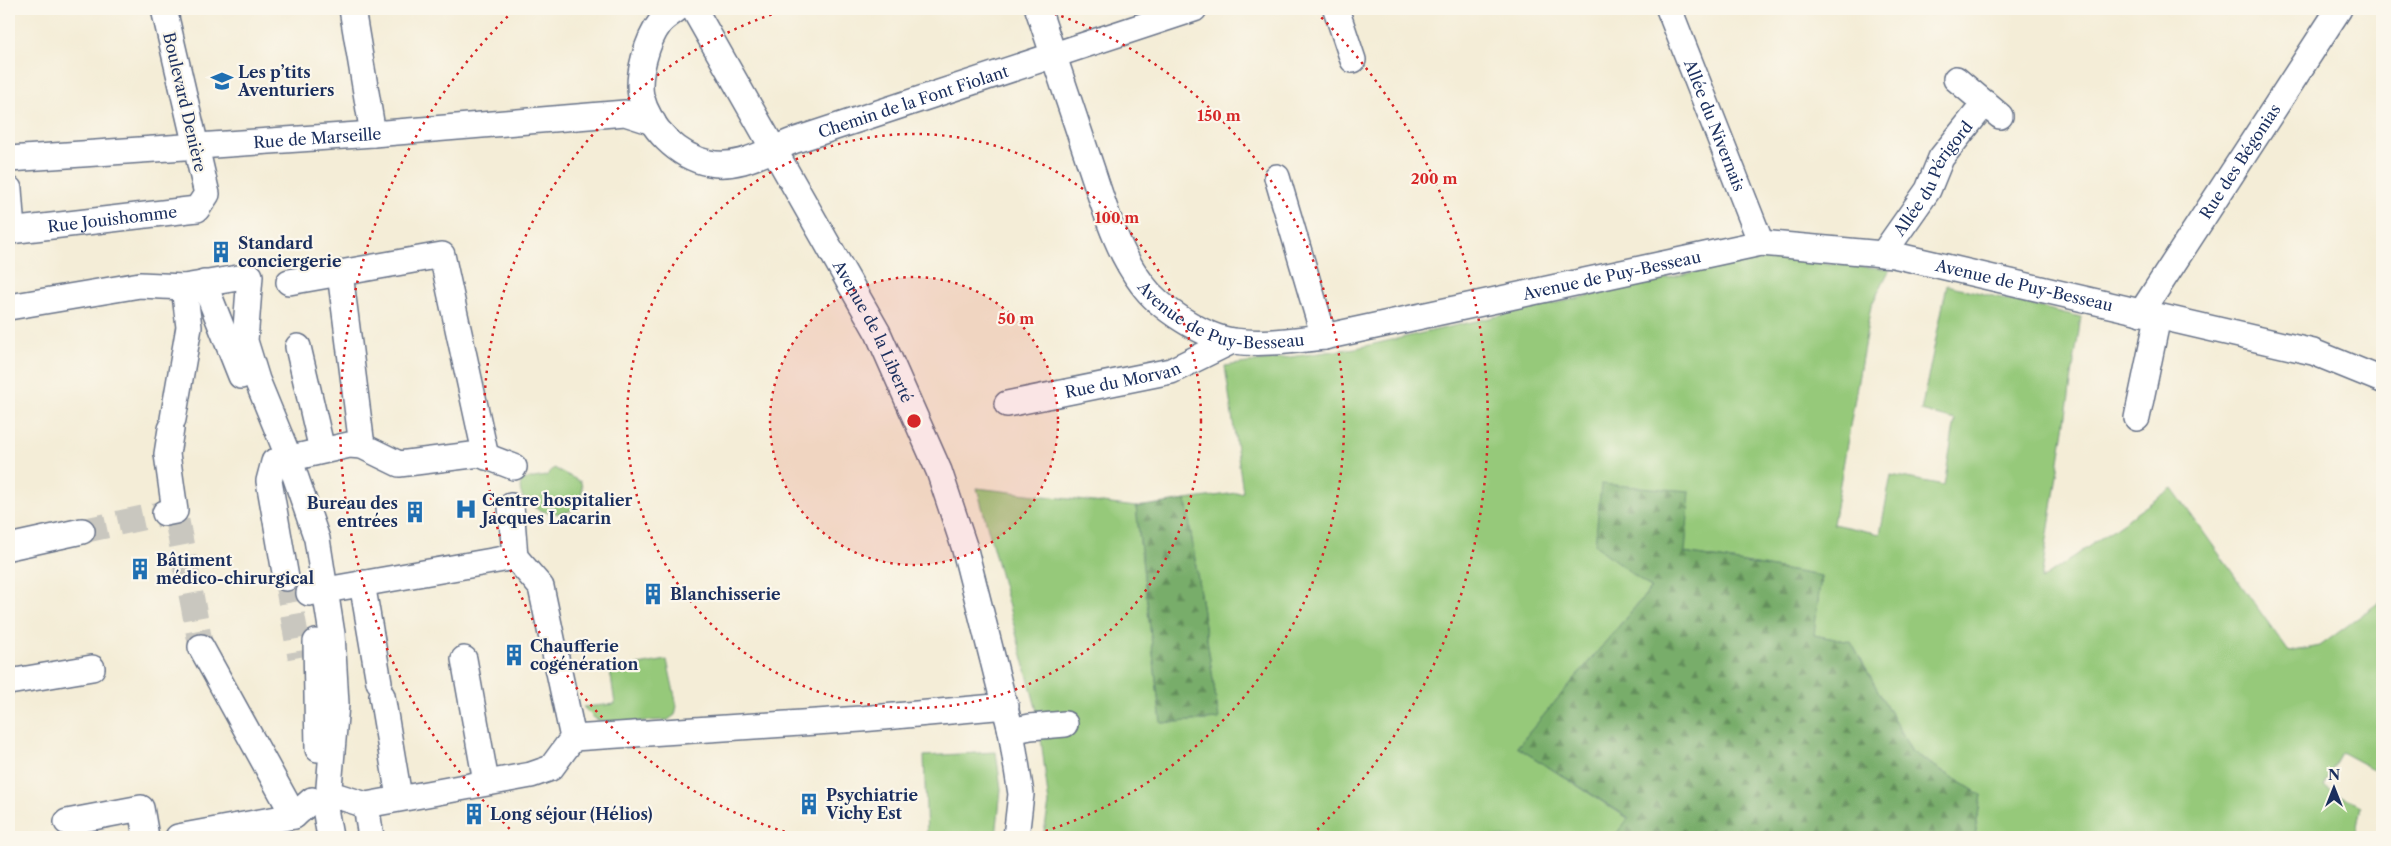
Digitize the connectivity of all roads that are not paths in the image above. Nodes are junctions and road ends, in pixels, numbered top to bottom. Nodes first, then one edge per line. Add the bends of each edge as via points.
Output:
1 (164, 9) edge
2 (352, 9) edge
3 (677, 9) edge
4 (694, 9) edge
5 (1038, 9) edge
6 (1194, 9) edge
7 (1336, 9) edge
8 (1669, 9) edge
9 (2339, 9) edge
10 (1053, 56) junction
11 (1353, 60) dead end
12 (1956, 79) dead end
13 (633, 104) junction
14 (653, 122) joint
15 (373, 134) junction
16 (195, 146) junction
17 (774, 148) junction
18 (9, 159) edge
19 (1277, 177) dead end
20 (9, 188) edge
21 (207, 194) joint
22 (10, 231) edge
23 (1761, 243) junction
24 (1883, 254) junction
25 (340, 273) junction
26 (289, 282) dead end
27 (194, 285) junction
28 (9, 307) edge
29 (2149, 315) junction
30 (1324, 336) junction
31 (1232, 341) junction
32 (298, 347) dead end
33 (2382, 380) edge
34 (1007, 404) dead end
35 (2137, 418) dead end
36 (362, 446) junction
37 (322, 450) junction
38 (486, 456) junction
39 (282, 460) junction
40 (514, 467) dead end
41 (511, 506) dead end
42 (172, 515) tunnel mouth
43 (82, 531) tunnel mouth
44 (9, 547) edge
45 (515, 557) junction
46 (286, 578) tunnel mouth
47 (362, 583) junction
48 (317, 591) junction
49 (201, 647) tunnel mouth
50 (300, 657) tunnel mouth
51 (464, 659) dead end
52 (92, 668) dead end
53 (9, 682) edge
54 (317, 705) junction
55 (1006, 706) junction
56 (1065, 724) dead end
57 (1011, 731) junction
58 (573, 738) junction
59 (486, 782) junction
60 (399, 797) junction
61 (318, 799) junction
62 (366, 804) junction
63 (67, 822) dead end
64 (146, 837) edge
65 (178, 837) edge
66 (330, 837) edge
67 (371, 837) edge
68 (1016, 837) edge

1 - 16 street, Boulevard Denière
2 - 15 street
3 - 13 street via 660,23 649,41
4 - 17 street, Avenue de la Liberté
5 - 10 street, Avenue de Puy-Besseau
6 - 10 street, Chemin de la Font Fiolant
7 - 11 street
8 - 23 street, Allée du Nivernais
9 - 29 street, Rue des Bégonias
10 - 17 street, Chemin de la Font Fiolant
10 - 31 street, Avenue de Puy-Besseau via 1122,252 1142,285 1167,309 1190,324
12 - 24 street, Allée du Périgord via 1992,109 1941,158 1928,190
13 - 14 street, Rue de Marseille
13 - 15 street, Rue de Marseille
14 - 17 street, Chemin de la Font Fiolant via 677,150 709,163 733,164
15 - 16 street, Rue de Marseille
16 - 18 street, Rue de Marseille
16 - 21 street, Boulevard Denière
17 - 55 street, Avenue de la Liberté via 878,333 939,471 964,546
19 - 30 street
20 - 22 street
21 - 22 street, Rue Jouishomme via 197,210
23 - 24 street, Avenue de Puy-Besseau
23 - 30 street, Avenue de Puy-Besseau
24 - 29 street, Avenue de Puy-Besseau
25 - 26 street
25 - 36 street
25 - 38 street via 442,256
27 - 28 street via 140,286
27 - 39 street
27 - 39 street via 250,276 245,341
27 - 42 street via 167,454
29 - 33 street, Avenue de Puy-Besseau via 2313,352
29 - 35 street
30 - 31 street, Avenue de Puy-Besseau via 1277,342
31 - 34 street, Rue du Morvan via 1171,371
32 - 37 street
36 - 37 street
36 - 38 street via 399,464 458,456
37 - 39 street
38 - 40 street
39 - 46 street via 269,481
39 - 48 street via 317,539
41 - 45 street
43 - 44 street
45 - 47 street
45 - 58 street via 541,588
47 - 48 street
47 - 60 street
48 - 54 street
48 - 61 street via 332,634 336,704
49 - 61 street
50 - 54 street via 304,688
51 - 59 street
52 - 53 street
54 - 61 street
55 - 57 street, Avenue de la Liberté
55 - 58 street
56 - 57 street
57 - 68 street, Avenue de la Liberté via 1020,794
58 - 59 street via 551,768 531,776
59 - 60 street
60 - 62 street
61 - 62 street
61 - 65 street
61 - 66 street
62 - 67 street
63 - 64 street via 141,808

